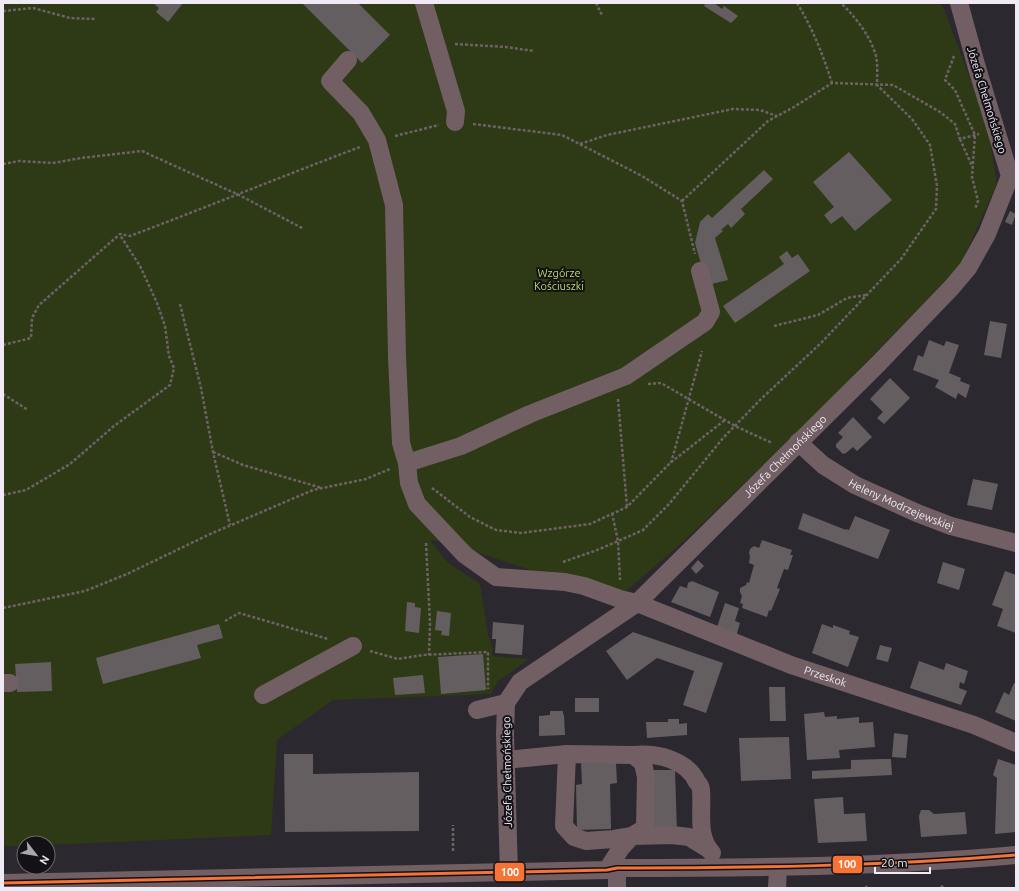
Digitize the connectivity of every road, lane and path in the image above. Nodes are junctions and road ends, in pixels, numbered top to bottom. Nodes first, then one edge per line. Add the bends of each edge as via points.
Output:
1 (424, 3) edge
2 (596, 3) edge
3 (797, 3) edge
4 (842, 3) edge
5 (959, 3) edge
6 (3, 11) edge
7 (602, 15) dead end
8 (95, 19) dead end
9 (436, 44) junction
10 (955, 50) dead end
11 (534, 51) dead end
12 (348, 60) dead end
13 (832, 83) junction
14 (877, 85) junction
15 (777, 116) junction
16 (455, 122) junction
17 (976, 135) junction
18 (960, 139) junction
19 (378, 140) junction
20 (579, 144) junction
21 (3, 164) edge
22 (973, 169) junction
23 (1013, 178) edge
24 (239, 195) junction
25 (682, 201) junction
26 (974, 216) dead end
27 (304, 229) dead end
28 (120, 234) junction
29 (700, 271) joint
30 (866, 295) junction
31 (180, 304) dead end
32 (774, 326) dead end
33 (3, 345) edge
34 (702, 351) dead end
35 (615, 380) junction
36 (641, 387) dead end
37 (3, 394) edge
38 (689, 398) junction
39 (28, 410) dead end
40 (725, 420) junction
41 (735, 426) junction
42 (793, 447) junction
43 (213, 452) junction
44 (670, 463) junction
45 (407, 468) junction
46 (323, 488) junction
47 (3, 495) edge
48 (627, 507) junction
49 (612, 513) junction
50 (230, 526) junction
51 (618, 541) junction
52 (426, 543) dead end
53 (1016, 543) edge
54 (562, 562) dead end
55 (629, 601) junction
56 (3, 608) edge
57 (225, 621) dead end
58 (300, 631) dead end
59 (353, 646) dead end
60 (488, 689) dead end
61 (263, 695) dead end
62 (506, 703) junction
63 (477, 710) dead end
64 (1016, 743) edge
65 (567, 754) junction
66 (633, 755) junction
67 (506, 760) junction
68 (453, 824) dead end
69 (632, 836) junction
70 (707, 848) junction
71 (453, 851) dead end
72 (1016, 855) edge
73 (726, 868) junction
74 (778, 868) junction
75 (612, 869) junction
76 (509, 873) junction
77 (3, 883) edge
78 (944, 884) dead end
79 (113, 885) edge
80 (617, 888) edge
81 (777, 888) edge
82 (941, 888) edge

1 - 9 street
2 - 7 path
3 - 13 path via 822,51
4 - 14 path via 864,29 876,56
5 - 23 street, Józefa Chełmońskiego
6 - 8 path via 33,8 70,18
9 - 11 path via 466,44
9 - 16 street via 456,112
10 - 17 path via 944,80 955,90
12 - 19 street via 330,81 361,113
13 - 14 path
13 - 15 path
14 - 18 path via 893,85 940,112 955,124
14 - 30 path via 912,119 930,145 937,186 936,209 901,260
15 - 20 path via 760,110 733,109 607,135
15 - 25 path via 768,121
16 - 19 path
16 - 20 path via 562,135
17 - 18 path
17 - 22 path
18 - 22 path
19 - 24 path
19 - 45 street via 394,205 401,443
20 - 25 path via 642,176
21 - 24 path via 19,161 53,163 142,151
22 - 26 path via 972,177 978,201
23 - 42 street, Józefa Chełmońskiego via 968,268 878,364
24 - 27 path
24 - 28 path via 130,236
25 - 29 path
28 - 33 path via 39,306 32,318 31,338
28 - 47 path via 140,266 166,326 169,356 174,368 170,385 114,426 70,464 26,490
29 - 35 street via 711,312 704,322 626,376
30 - 32 path via 846,298 818,315
30 - 41 path via 821,343
31 - 43 path via 201,388
34 - 38 path
35 - 45 street
35 - 48 path
36 - 38 path via 661,383
37 - 39 path
38 - 40 path
38 - 44 path
40 - 41 path
40 - 44 path
41 - 42 path
41 - 51 path via 670,504 644,530
42 - 53 street, Heleny Modrzejewskiej via 855,485 917,513 951,526
42 - 55 street, Józefa Chełmońskiego
43 - 46 path via 243,465
43 - 50 path
44 - 48 path
45 - 46 path
45 - 49 path via 470,516 496,530 521,533 590,524
45 - 55 street via 417,504 464,555 496,577 565,582
46 - 50 path
48 - 49 path
49 - 51 path
50 - 56 path via 85,591
51 - 54 path
51 - 55 path via 620,569
52 - 60 path via 429,655 488,652
55 - 62 street, Józefa Chełmońskiego via 520,682
55 - 64 street, Przeskok via 791,665 974,725
57 - 58 path via 239,613
59 - 61 street
62 - 63 street
62 - 67 street, Józefa Chełmońskiego
65 - 66 street
65 - 67 street
65 - 69 street via 564,826 574,837 586,841
66 - 69 street via 643,763 646,777 645,828
66 - 70 street via 646,754 675,760 693,774 701,788 700,822
67 - 76 street, Józefa Chełmońskiego
68 - 71 path
69 - 70 street via 684,836
69 - 75 street via 622,848
70 - 73 street
72 - 74 street via 945,861
73 - 74 street
73 - 75 street
74 - 81 street
75 - 76 street
75 - 80 street
76 - 79 street
77 - 79 street
78 - 82 path

